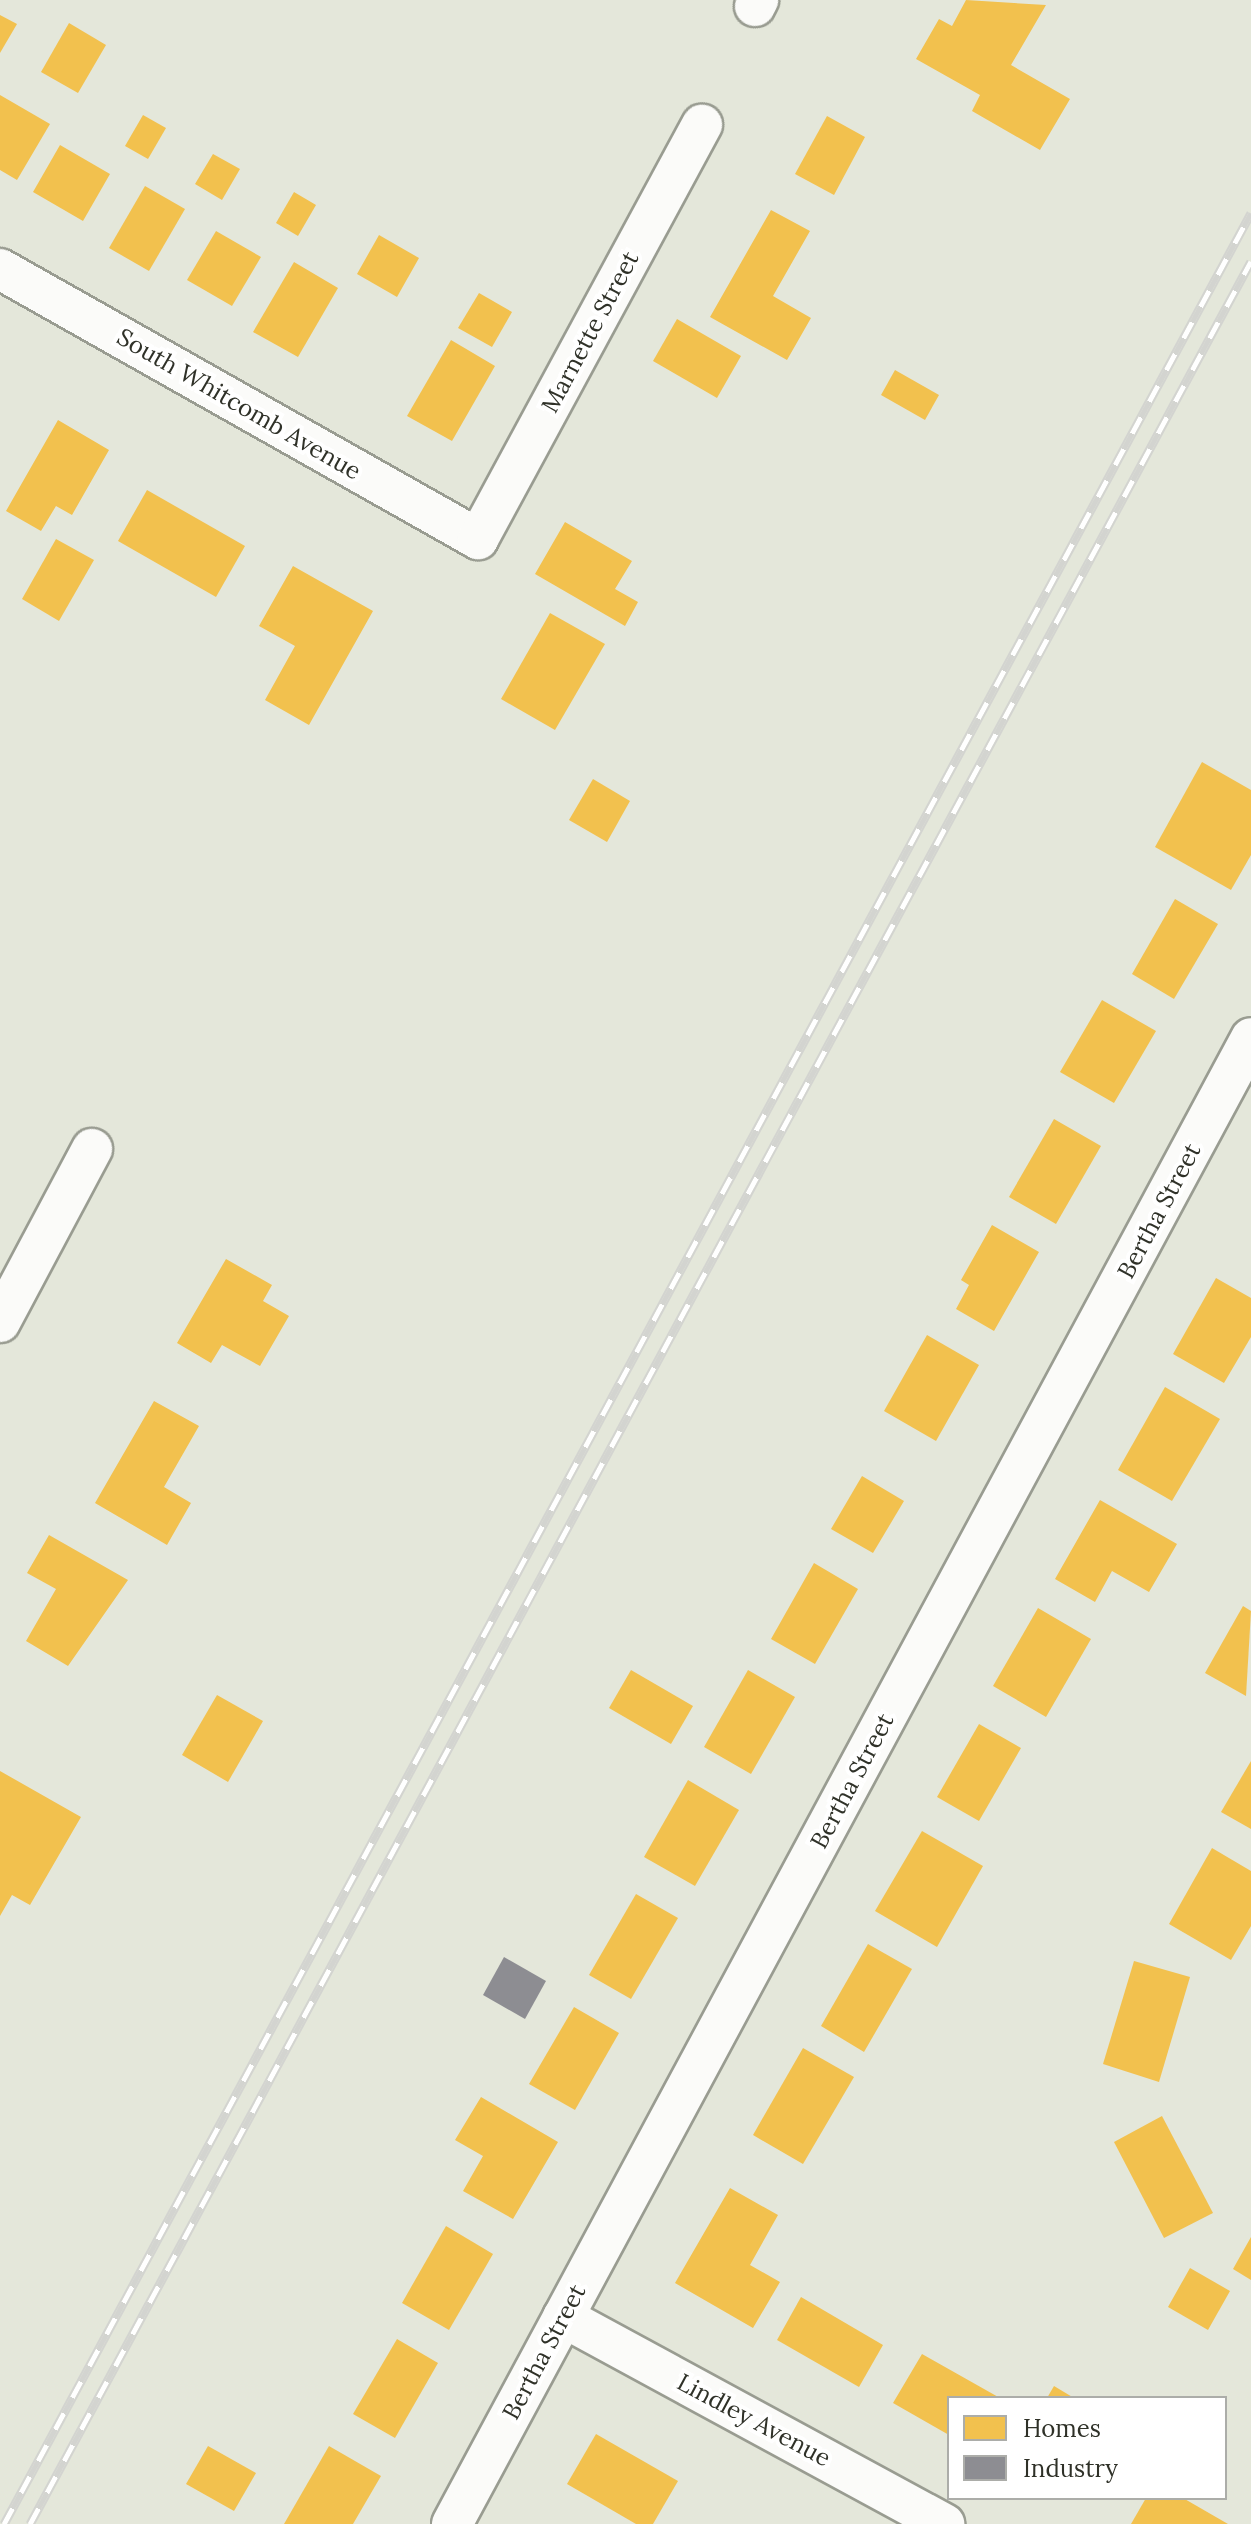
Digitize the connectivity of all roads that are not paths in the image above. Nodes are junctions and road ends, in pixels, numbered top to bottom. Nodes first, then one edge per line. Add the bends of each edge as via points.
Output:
1 (702, 125) dead end
2 (0, 269) edge
3 (478, 539) joint
4 (1248, 1052) edge
5 (92, 1149) dead end
6 (0, 1322) edge
7 (563, 2317) junction
8 (452, 2524) edge
9 (944, 2524) edge

1 - 3 street, Marnette Street
2 - 3 street, South Whitcomb Avenue
4 - 7 street, Bertha Street
5 - 6 street
7 - 8 street, Bertha Street
7 - 9 street, Lindley Avenue

